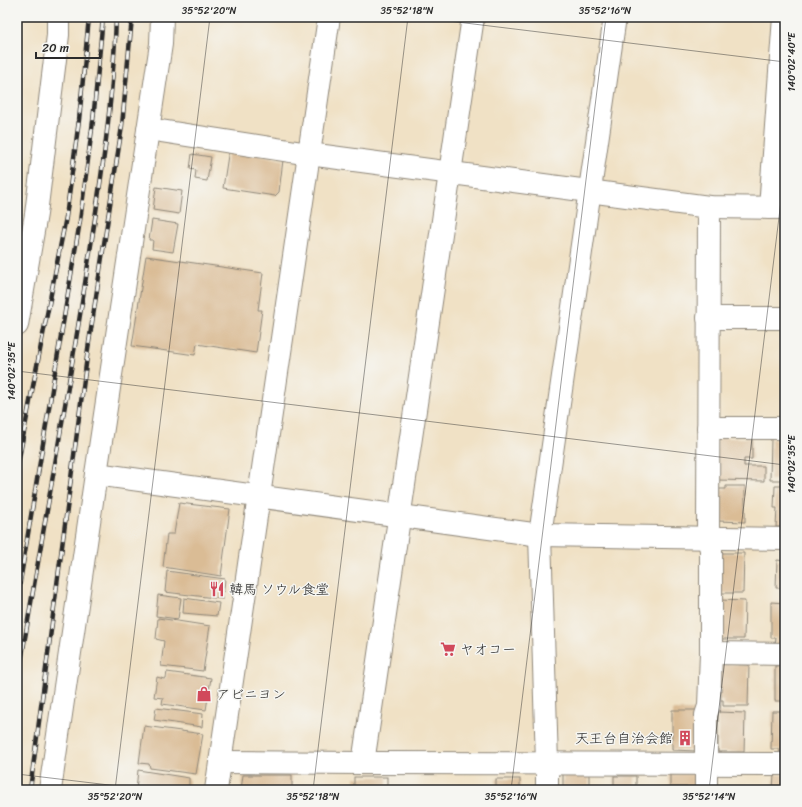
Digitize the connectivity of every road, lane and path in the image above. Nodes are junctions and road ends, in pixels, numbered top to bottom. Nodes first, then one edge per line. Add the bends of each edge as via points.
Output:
1 (58, 17) edge
2 (162, 17) edge
3 (329, 17) edge
4 (473, 17) edge
5 (615, 17) edge
6 (784, 17) edge
7 (148, 129) junction
8 (308, 154) junction
9 (450, 173) junction
10 (590, 191) junction
11 (709, 206) junction
12 (778, 208) edge
13 (708, 318) junction
14 (785, 318) edge
15 (17, 325) edge
16 (708, 428) junction
17 (785, 428) edge
18 (96, 474) junction
19 (258, 495) junction
20 (400, 515) junction
21 (540, 535) junction
22 (708, 537) junction
23 (785, 539) edge
24 (711, 653) junction
25 (785, 654) edge
26 (220, 762) junction
27 (363, 763) junction
28 (547, 763) junction
29 (706, 764) junction
30 (785, 764) edge
31 (50, 790) edge
32 (216, 790) edge
33 (547, 790) edge
34 (706, 790) edge

1 - 15 street via 58,36 36,214
2 - 7 street via 161,44
3 - 8 street
4 - 9 street
5 - 10 street
6 - 12 street
7 - 8 street
7 - 18 street
8 - 9 street
8 - 19 street
9 - 10 street
9 - 20 street
10 - 11 street
10 - 21 street
11 - 12 street
11 - 13 street
13 - 14 street
13 - 16 street
16 - 17 street
16 - 22 street
18 - 19 street
18 - 31 street
19 - 20 street
19 - 26 street
20 - 21 street
20 - 27 street
21 - 22 street
21 - 28 street
22 - 23 street
22 - 24 street via 711,550
24 - 25 street
24 - 29 street via 709,706 706,715
26 - 27 street
26 - 32 street
27 - 28 street
28 - 29 street
28 - 33 street
29 - 30 street
29 - 34 street

